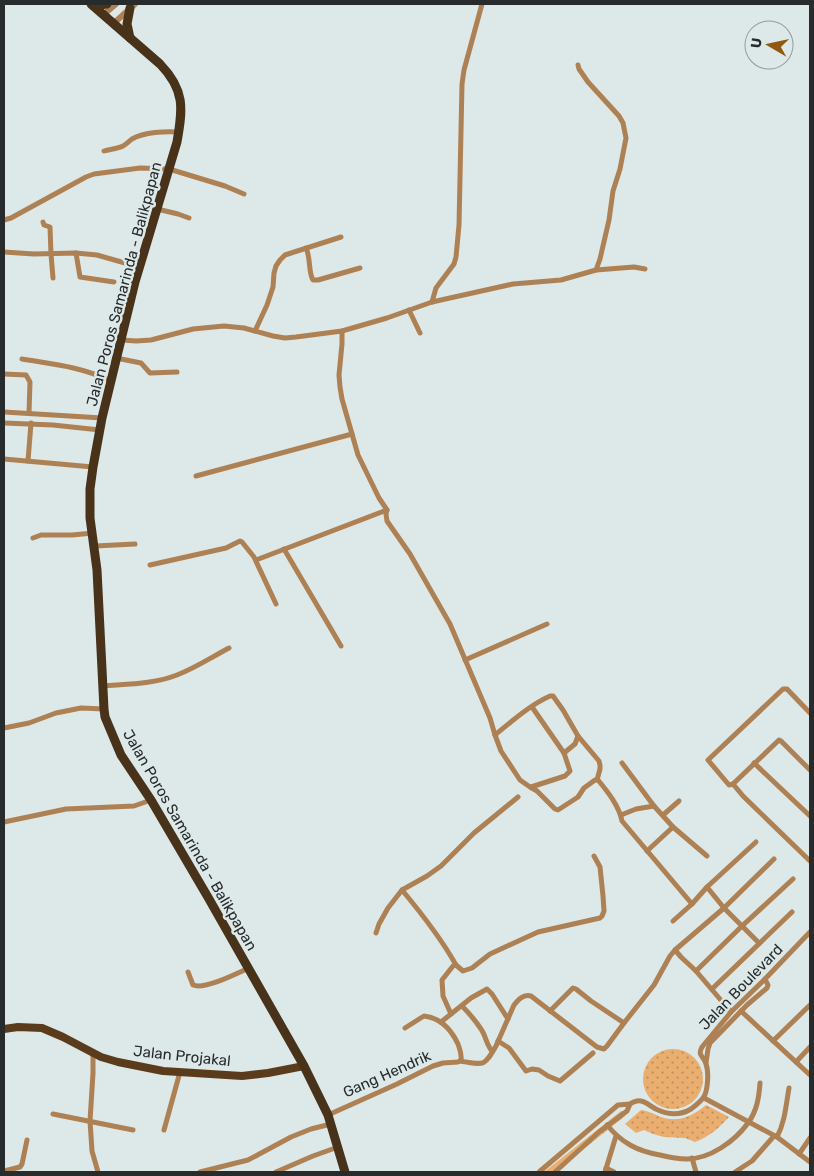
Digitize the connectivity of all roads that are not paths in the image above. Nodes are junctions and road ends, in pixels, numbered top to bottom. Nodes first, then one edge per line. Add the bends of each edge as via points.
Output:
1 (90, 4) edge
2 (95, 4) edge
3 (107, 4) edge
4 (116, 4) edge
5 (482, 4) edge
6 (132, 6) edge
7 (103, 15) junction
8 (113, 24) junction
9 (130, 38) junction
10 (578, 65) dead end
11 (179, 132) junction
12 (104, 151) dead end
13 (169, 169) junction
14 (244, 194) dead end
15 (157, 210) junction
16 (189, 218) dead end
17 (4, 220) edge
18 (42, 222) dead end
19 (341, 237) dead end
20 (306, 248) junction
21 (4, 252) edge
22 (76, 253) junction
23 (51, 254) junction
24 (140, 267) junction
25 (360, 268) dead end
26 (644, 269) dead end
27 (596, 270) junction
28 (53, 278) dead end
29 (114, 282) dead end
30 (432, 302) junction
31 (409, 310) junction
32 (342, 330) junction
33 (254, 331) junction
34 (420, 333) dead end
35 (122, 340) junction
36 (116, 358) junction
37 (22, 359) dead end
38 (177, 372) dead end
39 (4, 374) edge
40 (111, 380) junction
41 (4, 412) edge
42 (29, 413) junction
43 (102, 418) junction
44 (4, 423) edge
45 (31, 423) junction
46 (100, 430) junction
47 (352, 434) junction
48 (4, 459) edge
49 (28, 461) junction
50 (93, 467) junction
51 (196, 476) dead end
52 (387, 510) junction
53 (92, 534) junction
54 (33, 538) dead end
55 (135, 544) dead end
56 (95, 546) junction
57 (284, 549) junction
58 (256, 560) junction
59 (150, 565) dead end
60 (276, 604) dead end
61 (547, 624) dead end
62 (342, 646) dead end
63 (229, 648) dead end
64 (465, 660) junction
65 (103, 686) junction
66 (532, 707) junction
67 (104, 709) junction
68 (810, 713) edge
69 (4, 728) edge
70 (495, 735) junction
71 (578, 736) junction
72 (564, 753) junction
73 (622, 762) dead end
74 (754, 763) junction
75 (810, 770) edge
76 (597, 780) junction
77 (733, 784) junction
78 (530, 787) junction
79 (518, 797) dead end
80 (151, 800) junction
81 (679, 801) dead end
82 (654, 806) junction
83 (621, 815) junction
84 (663, 815) junction
85 (810, 816) edge
86 (4, 822) edge
87 (673, 827) junction
88 (756, 842) dead end
89 (647, 851) junction
90 (594, 856) dead end
91 (707, 856) dead end
92 (774, 859) dead end
93 (810, 861) edge
94 (793, 879) dead end
95 (707, 887) junction
96 (402, 890) junction
97 (692, 904) junction
98 (724, 908) junction
99 (792, 912) dead end
100 (673, 921) dead end
101 (742, 926) junction
102 (810, 932) edge
103 (376, 933) dead end
104 (759, 943) junction
105 (675, 950) junction
106 (456, 965) junction
107 (249, 968) junction
108 (696, 971) junction
109 (188, 972) dead end
110 (765, 980) junction
111 (712, 989) junction
112 (810, 1005) edge
113 (462, 1006) junction
114 (550, 1011) junction
115 (731, 1012) junction
116 (741, 1012) junction
117 (451, 1014) junction
118 (508, 1019) junction
119 (441, 1022) junction
120 (624, 1023) junction
121 (4, 1028) edge
122 (405, 1028) dead end
123 (773, 1041) junction
124 (497, 1043) junction
125 (810, 1048) edge
126 (492, 1051) junction
127 (93, 1053) junction
128 (593, 1053) dead end
129 (460, 1061) junction
130 (796, 1062) junction
131 (706, 1063) junction
132 (304, 1066) junction
133 (180, 1072) junction
134 (810, 1075) edge
135 (760, 1083) dead end
136 (789, 1088) dead end
137 (704, 1098) junction
138 (630, 1104) junction
139 (53, 1114) dead end
140 (328, 1115) junction
141 (90, 1121) junction
142 (749, 1122) junction
143 (331, 1124) junction
144 (607, 1126) junction
145 (133, 1130) dead end
146 (164, 1130) dead end
147 (616, 1136) junction
148 (776, 1137) junction
149 (810, 1138) edge
150 (27, 1140) dead end
151 (338, 1146) junction
152 (798, 1154) junction
153 (692, 1158) junction
154 (810, 1162) edge
155 (606, 1170) edge
156 (4, 1171) edge
157 (98, 1172) edge
158 (200, 1172) edge
159 (276, 1172) edge
160 (344, 1172) edge
161 (539, 1172) edge
162 (555, 1172) edge
163 (614, 1172) edge
164 (696, 1172) edge
165 (736, 1172) edge

1 - 7 highway, Jalan Poros Samarinda - Balikpapan
2 - 3 highway
4 - 7 street
5 - 30 street via 462,84 456,257 436,288
6 - 8 street
6 - 9 highway via 127,24
7 - 8 highway, Jalan Poros Samarinda - Balikpapan
8 - 9 highway, Jalan Poros Samarinda - Balikpapan
9 - 11 highway, Jalan Poros Samarinda - Balikpapan via 170,75 180,97
10 - 27 street via 588,82 619,116 626,138
11 - 12 street via 146,134
11 - 13 highway, Jalan Poros Samarinda - Balikpapan
13 - 14 street
13 - 15 highway, Jalan Poros Samarinda - Balikpapan
13 - 17 street via 140,168 94,174
15 - 16 street
15 - 24 highway, Jalan Poros Samarinda - Balikpapan
18 - 23 street via 50,227
19 - 20 street
20 - 25 street via 314,281
20 - 33 street via 280,260 267,305
21 - 23 street
22 - 23 street
22 - 24 street via 97,255
22 - 29 street via 80,277
23 - 28 street
24 - 35 highway, Jalan Poros Samarinda - Balikpapan
26 - 27 street
27 - 30 street via 561,280 513,284
30 - 31 street
31 - 32 street
31 - 34 street
32 - 33 street via 285,338
32 - 47 street via 340,387
33 - 35 street via 215,326 151,340
35 - 36 highway, Jalan Poros Samarinda - Balikpapan
36 - 38 street via 140,363 150,373
36 - 40 highway, Jalan Poros Samarinda - Balikpapan
37 - 40 street via 68,367
39 - 42 street via 29,378
40 - 43 highway, Jalan Poros Samarinda - Balikpapan
41 - 42 street
42 - 43 street
43 - 46 highway, Jalan Poros Samarinda - Balikpapan
44 - 45 street
45 - 46 street
45 - 49 street
46 - 50 highway, Jalan Poros Samarinda - Balikpapan
47 - 51 street
47 - 52 street via 358,455
48 - 49 street
49 - 50 street
50 - 53 highway, Jalan Poros Samarinda - Balikpapan via 90,489
52 - 57 street
52 - 64 street via 387,521 433,593
53 - 54 street
53 - 56 highway, Jalan Poros Samarinda - Balikpapan
55 - 56 street
56 - 65 highway, Jalan Poros Samarinda - Balikpapan
57 - 58 street
57 - 62 street
58 - 59 street via 240,541 226,548
58 - 60 street
61 - 64 street
63 - 65 street via 168,678
64 - 70 street
65 - 67 highway, Jalan Poros Samarinda - Balikpapan
66 - 70 street
66 - 71 street via 553,696
66 - 72 street
67 - 69 street via 80,708
67 - 80 highway, Jalan Poros Samarinda - Balikpapan via 121,755
68 - 77 street via 787,689 783,689 709,759 708,762 729,785
70 - 78 street via 520,780
71 - 72 street via 575,744
71 - 76 street via 599,761
72 - 78 street via 568,773
73 - 82 street
74 - 75 street via 781,740
74 - 77 street
74 - 85 street
76 - 78 street via 558,810
76 - 83 street
77 - 93 street
79 - 96 street via 441,866
80 - 86 street via 134,806 66,809
80 - 107 highway, Jalan Poros Samarinda - Balikpapan
81 - 84 street
82 - 83 street
82 - 84 street
83 - 89 street via 622,821
84 - 87 street
87 - 89 street
87 - 91 street
88 - 95 street
89 - 97 street
90 - 106 street via 600,868 603,896 604,911 600,918 538,932 490,954 463,971
92 - 98 street
94 - 101 street
95 - 97 street
95 - 98 street
96 - 103 street
96 - 106 street via 447,948
97 - 100 street
98 - 101 street
98 - 105 street
99 - 104 street
101 - 104 street
101 - 108 street
102 - 110 street, Jalan Boulevard
104 - 111 street
105 - 108 street
105 - 120 street via 654,985
106 - 117 street via 442,980 443,996
107 - 109 street via 216,982 196,986
107 - 132 highway, Jalan Poros Samarinda - Balikpapan
108 - 111 street
110 - 115 street, Jalan Boulevard
110 - 116 street via 768,988
111 - 115 street
112 - 123 street
113 - 117 street
113 - 118 street via 487,989
113 - 126 street via 481,1029
114 - 118 street via 531,996 526,996 518,1000
114 - 120 street via 573,988
114 - 120 street via 602,1049
115 - 131 street, Jalan Boulevard via 700,1051
116 - 123 street
116 - 131 street via 710,1043
117 - 119 street
118 - 124 street
119 - 122 street via 424,1016
119 - 129 street via 454,1035
121 - 127 main road, Jalan Projakal via 42,1028
123 - 130 street
124 - 126 street
124 - 128 street via 508,1048 526,1071 539,1070 560,1081
125 - 130 street
126 - 129 street, Gang Hendrik via 484,1063
127 - 133 main road, Jalan Projakal via 118,1062
127 - 141 street
129 - 140 street, Gang Hendrik via 433,1066
130 - 134 street
131 - 137 street, Jalan Boulevard via 708,1077
132 - 133 main road, Jalan Projakal via 242,1076
132 - 140 highway, Jalan Poros Samarinda - Balikpapan
133 - 146 street
135 - 142 street via 755,1110
136 - 148 street via 784,1120
137 - 138 street via 678,1114 658,1110 641,1101
137 - 142 street
138 - 144 street via 627,1111
138 - 161 street via 618,1105
139 - 141 street
140 - 143 highway, Jalan Poros Samarinda - Balikpapan
141 - 145 street
141 - 157 street via 92,1151
142 - 148 street
142 - 153 street via 732,1141
143 - 151 highway, Jalan Poros Samarinda - Balikpapan
143 - 158 street via 291,1136 248,1160
144 - 147 street
144 - 162 street
147 - 153 street via 645,1152
147 - 155 street
148 - 152 street
148 - 165 street
149 - 152 street
150 - 156 street via 20,1167
151 - 159 street
151 - 160 highway, Jalan Poros Samarinda - Balikpapan
152 - 154 street
153 - 164 street
155 - 163 street

